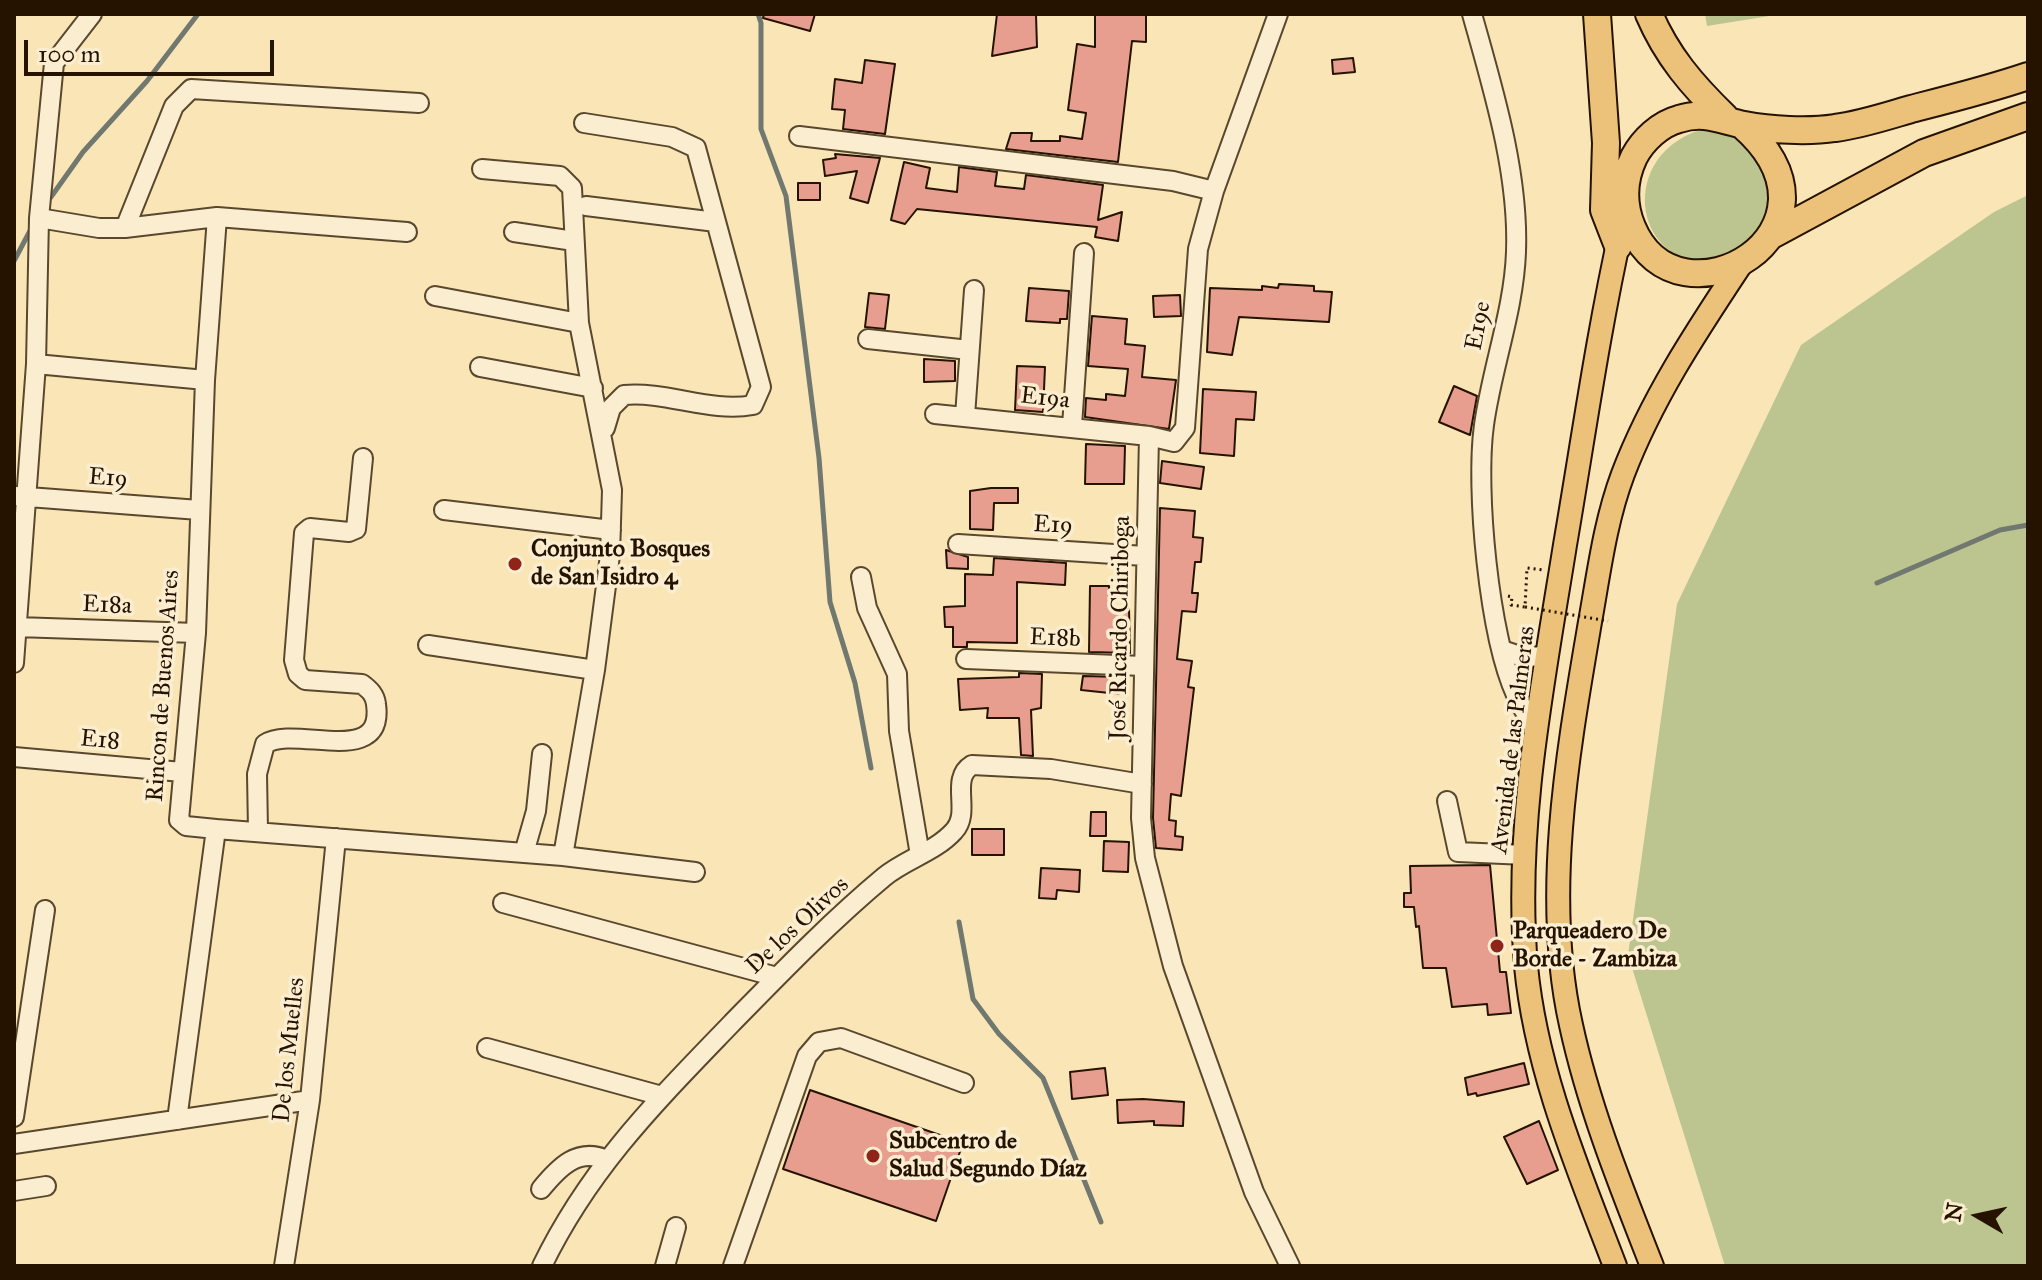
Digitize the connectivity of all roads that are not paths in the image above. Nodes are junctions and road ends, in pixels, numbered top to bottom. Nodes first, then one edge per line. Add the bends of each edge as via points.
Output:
1 (92, 14) edge
2 (1278, 14) edge
3 (1472, 14) edge
4 (1597, 14) edge
5 (1611, 14) edge
6 (1649, 14) edge
7 (2028, 76) edge
8 (419, 103) dead end
9 (2028, 116) edge
10 (1734, 121) junction
11 (584, 123) dead end
12 (799, 136) dead end
13 (482, 169) dead end
14 (1627, 171) junction
15 (1214, 191) junction
16 (586, 206) dead end
17 (1626, 213) junction
18 (217, 217) junction
19 (39, 218) junction
20 (716, 222) junction
21 (125, 228) junction
22 (407, 232) dead end
23 (514, 232) dead end
24 (1770, 236) junction
25 (574, 241) junction
26 (1618, 246) junction
27 (1084, 253) dead end
28 (1741, 264) junction
29 (974, 290) dead end
30 (435, 296) dead end
31 (579, 323) junction
32 (868, 339) dead end
33 (969, 350) junction
34 (36, 364) junction
35 (480, 367) dead end
36 (205, 380) junction
37 (593, 388) junction
38 (935, 414) dead end
39 (965, 416) junction
40 (1072, 426) junction
41 (603, 435) junction
42 (1149, 436) junction
43 (363, 458) dead end
44 (20, 497) edge
45 (199, 510) junction
46 (444, 510) dead end
47 (611, 530) junction
48 (958, 544) dead end
49 (1145, 556) junction
50 (861, 577) dead end
51 (17, 627) junction
52 (196, 633) junction
53 (428, 645) dead end
54 (1502, 650) junction
55 (1548, 656) junction
56 (966, 659) dead end
57 (14, 663) edge
58 (1143, 666) junction
59 (595, 670) junction
60 (1537, 732) junction
61 (542, 754) dead end
62 (14, 757) edge
63 (182, 772) junction
64 (1142, 784) junction
65 (1447, 801) dead end
66 (216, 829) junction
67 (258, 830) junction
68 (336, 838) junction
69 (524, 853) junction
70 (920, 855) junction
71 (1526, 855) junction
72 (563, 856) junction
73 (695, 872) dead end
74 (503, 903) dead end
75 (45, 910) dead end
76 (777, 977) junction
77 (487, 1048) dead end
78 (964, 1083) dead end
79 (662, 1096) junction
80 (310, 1100) junction
81 (14, 1117) edge
82 (177, 1120) junction
83 (14, 1144) edge
84 (607, 1160) junction
85 (46, 1186) dead end
86 (541, 1189) dead end
87 (14, 1191) edge
88 (676, 1227) dead end
89 (284, 1266) edge
90 (542, 1266) edge
91 (665, 1266) edge
92 (733, 1266) edge
93 (1290, 1266) edge
94 (1615, 1266) edge
95 (1652, 1266) edge

1 - 19 street via 54,63
2 - 15 street
3 - 54 street, E19e via 1493,89 1515,216 1514,277 1479,471
4 - 26 highway via 1606,143 1604,210
5 - 14 highway
6 - 10 highway via 1663,47 1688,82
7 - 10 highway via 1834,129
8 - 21 street via 191,89 174,106
9 - 24 highway via 1924,153
10 - 14 highway via 1700,114 1676,119 1638,149
10 - 24 highway via 1766,146 1780,175 1781,206
11 - 20 street via 672,137 696,148
12 - 15 street via 1113,173
13 - 25 street via 565,179 573,194
14 - 17 highway
15 - 42 street via 1198,249 1185,428 1174,442
16 - 20 street
17 - 26 main road, Avenida de las Palmeras
17 - 28 highway via 1636,236 1671,267 1718,272
18 - 21 street
18 - 22 street
18 - 36 street, Rincon de Buenos Aires
19 - 21 street
19 - 34 street
20 - 41 street via 761,387 753,405 736,408 624,395 611,408
23 - 25 street
24 - 28 highway
25 - 31 street
26 - 55 main road, Avenida de las Palmeras
27 - 40 street
28 - 95 main road via 1680,356 1644,421 1622,477 1606,530 1568,770 1560,873 1570,1024 1609,1156
29 - 33 street
30 - 31 street
31 - 37 street
32 - 33 street
33 - 39 street
34 - 36 street
34 - 44 street
35 - 37 street
36 - 45 street, Rincon de Buenos Aires
37 - 41 street
38 - 39 street, E19a
39 - 40 street, E19a
40 - 42 street, E19a
41 - 47 street via 612,490
42 - 49 street, José Ricardo Chiriboga
43 - 67 street via 356,529 310,528 304,533 294,660 305,680 362,684 375,699 377,716 366,735 353,742 282,736 265,744 257,774
44 - 45 street, E19
44 - 51 street
45 - 52 street, Rincon de Buenos Aires
46 - 47 street
47 - 59 street
48 - 49 street, E19
49 - 58 street, José Ricardo Chiriboga
50 - 70 street via 867,608 897,674 899,731
51 - 52 street, E18a
51 - 57 street
52 - 63 street, Rincon de Buenos Aires
53 - 59 street
54 - 55 street via 1523,657
54 - 60 street, E19e via 1516,695
55 - 60 main road, Avenida de las Palmeras
56 - 58 street, E18b
58 - 64 street, José Ricardo Chiriboga
59 - 72 street
60 - 71 main road, Avenida de las Palmeras
61 - 69 street via 536,811
62 - 63 street, E18
63 - 66 street, Rincon de Buenos Aires via 179,820 186,826
64 - 70 street, De los Olivos via 1051,769 972,765 961,778 957,828
64 - 93 street, José Ricardo Chiriboga via 1145,858 1173,966 1254,1192
65 - 71 street via 1458,852
66 - 67 street, Rincon de Buenos Aires
66 - 82 street
67 - 68 street, Rincon de Buenos Aires
68 - 69 street, Rincon de Buenos Aires
68 - 80 street, De los Muelles
69 - 72 street, Rincon de Buenos Aires
70 - 76 street, De los Olivos via 886,875
71 - 94 main road, Avenida de las Palmeras via 1526,967 1538,1039 1565,1137
72 - 73 street, Rincon de Buenos Aires
74 - 76 street
75 - 81 street
76 - 79 street, De los Olivos
77 - 79 street
78 - 92 street via 841,1038 819,1042 807,1056
79 - 84 street, De los Olivos
80 - 82 street
80 - 89 street, De los Muelles
82 - 83 street
84 - 86 street via 593,1154 575,1157
84 - 90 street, De los Olivos via 580,1195
85 - 87 street
88 - 91 street

